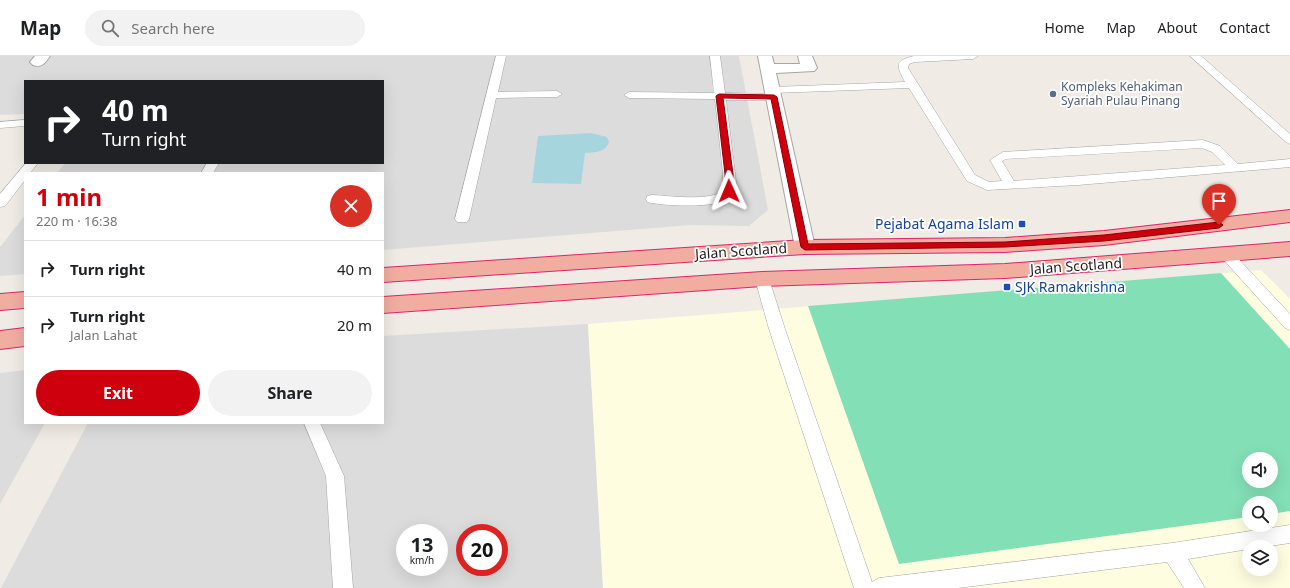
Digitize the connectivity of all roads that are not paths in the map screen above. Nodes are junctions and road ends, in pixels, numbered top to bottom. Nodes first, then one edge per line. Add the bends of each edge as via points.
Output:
1 (501, 56) edge
2 (715, 56) edge
3 (805, 56) edge
4 (973, 56) edge
5 (1195, 56) edge
6 (767, 62) edge
7 (912, 85) junction
8 (557, 94) dead end
9 (774, 94) junction
10 (491, 95) junction
11 (629, 95) dead end
12 (719, 96) junction
13 (24, 123) edge
14 (0, 124) edge
15 (1290, 140) edge
16 (1290, 163) edge
17 (31, 164) edge
18 (1235, 168) junction
19 (25, 172) edge
20 (24, 173) edge
21 (1011, 185) junction
22 (652, 200) dead end
23 (0, 203) edge
24 (1290, 216) edge
25 (462, 219) dead end
26 (805, 247) junction
27 (1290, 249) edge
28 (1226, 254) junction
29 (384, 275) edge
30 (762, 279) junction
31 (24, 300) edge
32 (0, 302) edge
33 (384, 305) edge
34 (1290, 324) edge
35 (24, 337) edge
36 (0, 340) edge
37 (312, 424) edge
38 (1290, 534) edge
39 (1172, 552) junction
40 (343, 588) edge
41 (864, 588) edge
42 (879, 588) edge
43 (1195, 588) edge

1 - 10 lane
2 - 12 lane
3 - 6 street via 809,68
4 - 7 lane via 914,59 904,62 903,68
5 - 15 lane
6 - 9 street
7 - 9 lane
7 - 21 lane via 971,178 987,186
8 - 10 lane
9 - 12 lane
9 - 26 street
10 - 25 lane
11 - 12 lane
12 - 22 lane via 729,191 712,200
13 - 14 lane
16 - 18 lane
17 - 19 lane
18 - 21 lane
18 - 21 lane via 1216,149 1203,144 1003,156 996,160 997,164
20 - 23 lane
24 - 26 highway, Jalan Scotland via 1104,238 1005,245
26 - 29 highway, Jalan Scotland
27 - 28 highway, Jalan Scotland
28 - 30 highway, Jalan Scotland via 1005,271
28 - 34 lane
30 - 33 highway, Jalan Scotland
30 - 41 lane
31 - 32 highway
35 - 36 highway
37 - 40 lane via 335,476
38 - 39 lane
39 - 42 lane
39 - 43 lane

